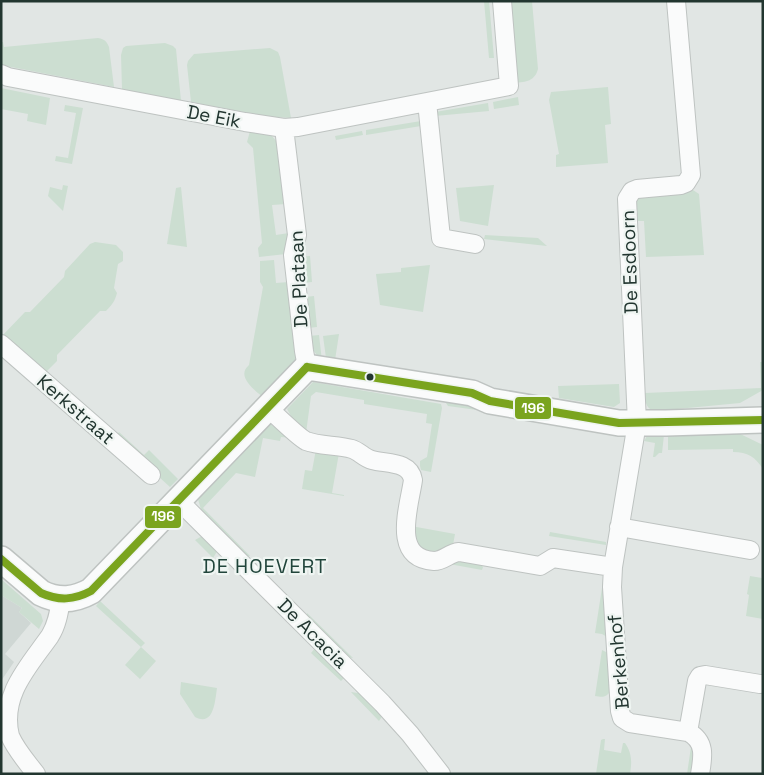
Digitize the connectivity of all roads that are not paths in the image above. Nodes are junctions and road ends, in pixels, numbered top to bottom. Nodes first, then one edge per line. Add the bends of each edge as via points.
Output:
1 (502, 1) edge
2 (676, 1) edge
3 (1, 74) edge
4 (427, 102) junction
5 (284, 128) junction
6 (476, 244) dead end
7 (1, 344) edge
8 (308, 366) junction
9 (268, 408) junction
10 (763, 420) edge
11 (637, 424) junction
12 (150, 475) dead end
13 (178, 500) junction
14 (619, 527) junction
15 (750, 550) dead end
16 (1, 559) edge
17 (613, 568) junction
18 (61, 600) junction
19 (760, 684) dead end
20 (688, 732) junction
21 (36, 774) edge
22 (441, 774) edge
23 (700, 774) edge

1 - 4 street, De Eik via 509,86
2 - 11 street, De Esdoorn via 692,169 686,183 637,189 627,199
3 - 5 street, De Eik
4 - 5 street, De Eik
4 - 6 street via 441,238
5 - 8 street, De Plataan via 296,235 293,255
7 - 12 street, Kerkstraat
8 - 9 street
8 - 11 street via 472,393 490,401
9 - 13 street
9 - 17 street via 306,441 353,449 370,460 407,468 413,480 406,523 407,541 421,558 441,560 459,552 540,566 553,558
10 - 11 street
11 - 14 street, Berkenhof
13 - 18 street via 91,591 81,597
13 - 22 street, De Acacia via 370,691
14 - 15 street
14 - 17 street, Berkenhof
16 - 18 street via 41,593
17 - 20 street, Berkenhof via 622,718 630,723
18 - 21 street via 58,618 50,635 21,670 12,685 6,706 5,719 10,737
19 - 20 street via 700,676
20 - 23 street via 694,735 702,748

